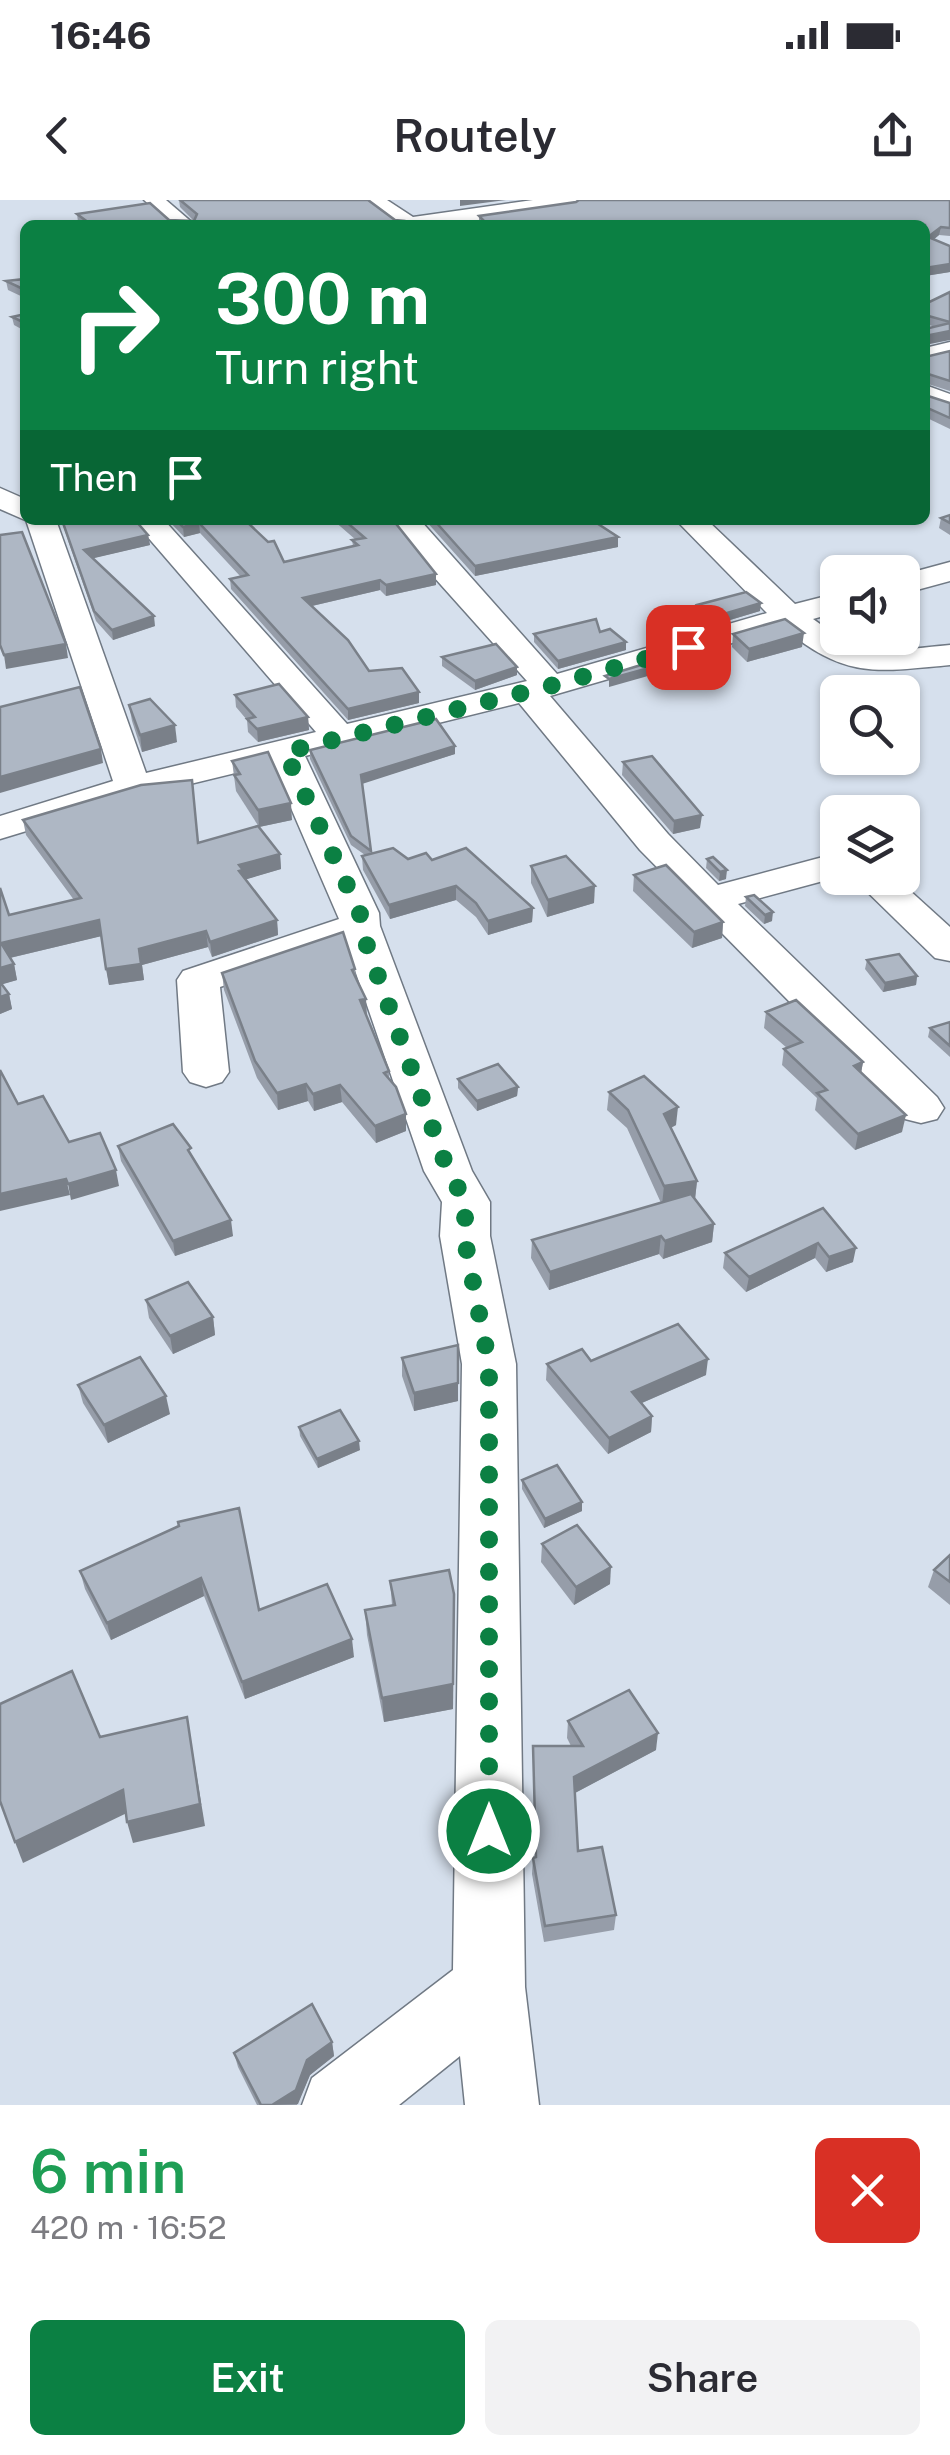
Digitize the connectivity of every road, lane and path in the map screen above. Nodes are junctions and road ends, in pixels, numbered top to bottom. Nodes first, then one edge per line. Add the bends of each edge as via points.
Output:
1 (154, 200) edge
2 (373, 200) edge
3 (575, 200) edge
4 (508, 205) edge
5 (179, 220) edge
6 (404, 220) edge
7 (431, 220) edge
8 (43, 525) edge
9 (152, 525) edge
10 (409, 525) edge
11 (695, 525) edge
12 (950, 572) edge
13 (920, 580) edge
14 (820, 607) edge
15 (787, 615) junction
16 (950, 655) edge
17 (539, 689) junction
18 (341, 739) junction
19 (285, 752) junction
20 (133, 787) junction
21 (0, 828) edge
22 (820, 870) edge
23 (891, 895) edge
24 (710, 899) junction
25 (360, 926) junction
26 (950, 949) edge
27 (206, 1072) dead end
28 (921, 1108) dead end
29 (489, 1987) junction
30 (339, 2105) edge
31 (502, 2105) edge

1 - 5 street
2 - 6 street
3 - 4 street
4 - 7 street
8 - 20 street
9 - 18 street
10 - 17 street
11 - 15 street
12 - 13 street
14 - 15 street
15 - 16 street via 853,658
15 - 17 street
17 - 18 street
17 - 24 street via 654,842
18 - 19 street
19 - 20 street
19 - 25 street via 360,913
20 - 21 street
22 - 24 street
23 - 26 street
24 - 28 street
25 - 27 street via 198,980
25 - 29 street via 448,1171 466,1202 464,1236 489,1364
29 - 30 street
29 - 31 street

